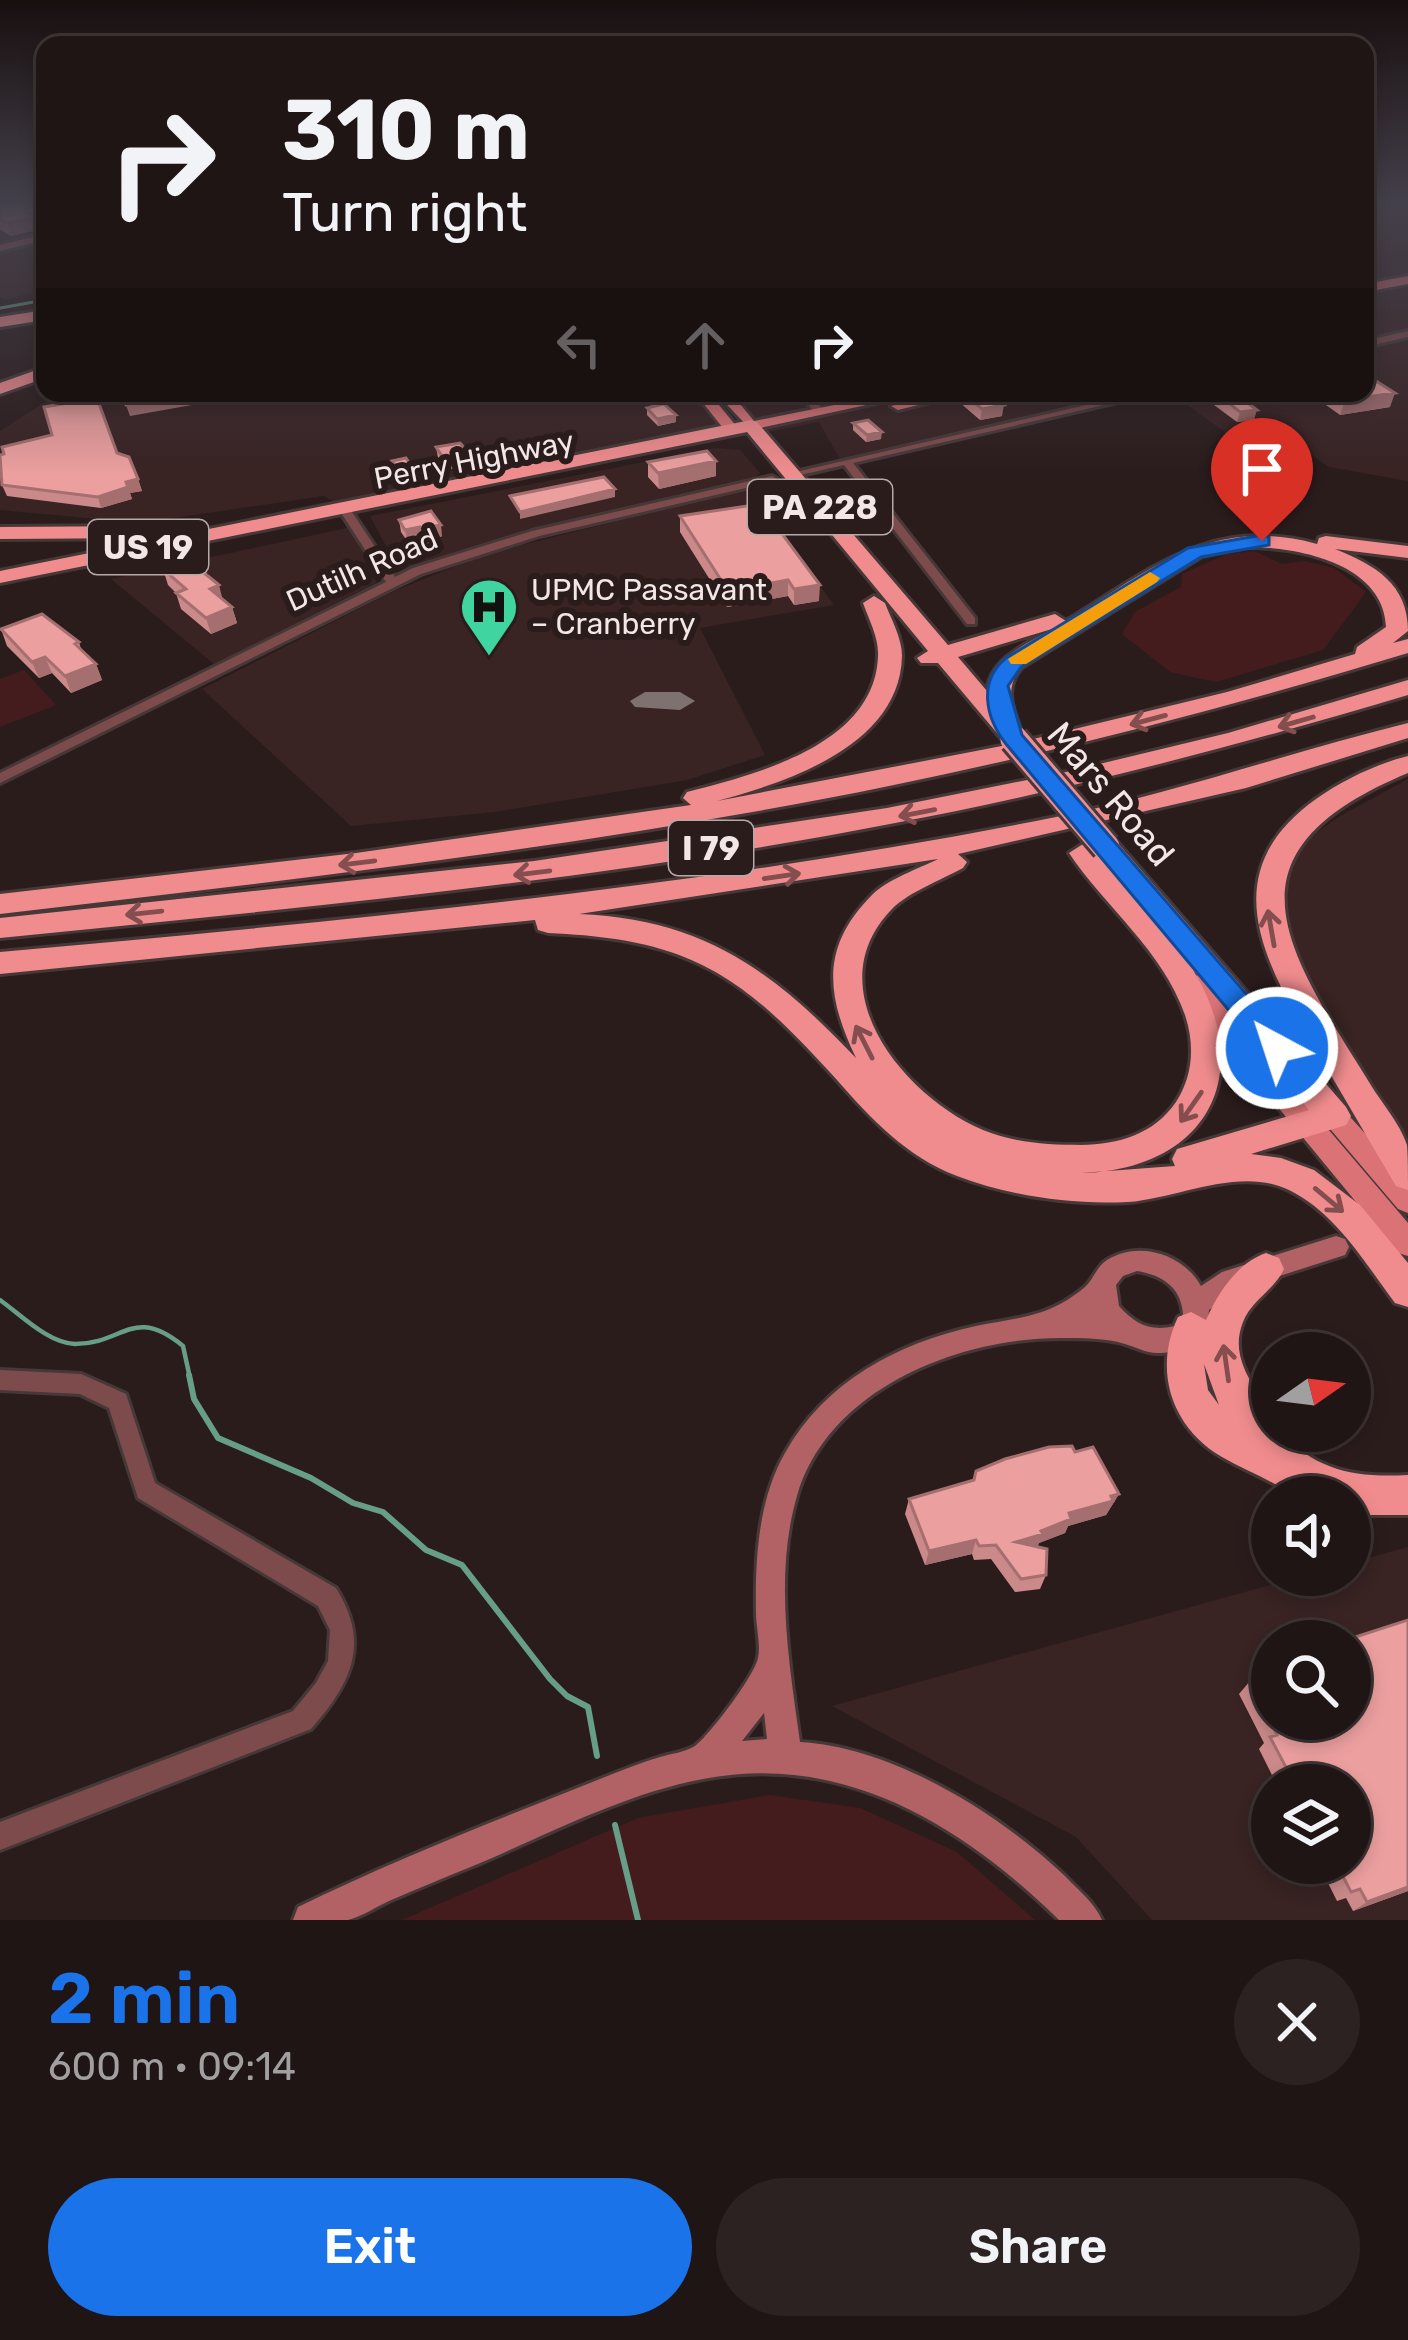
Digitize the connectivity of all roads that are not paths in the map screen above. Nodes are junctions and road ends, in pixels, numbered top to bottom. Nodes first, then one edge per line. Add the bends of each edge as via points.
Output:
1 (36, 315) edge
2 (0, 321) edge
3 (1408, 334) edge
4 (1374, 342) edge
5 (36, 364) edge
6 (36, 367) edge
7 (3, 369) edge
8 (0, 389) edge
9 (712, 402) edge
10 (728, 402) edge
11 (812, 402) edge
12 (870, 402) edge
13 (910, 402) edge
14 (1109, 402) edge
15 (819, 412) junction
16 (745, 432) junction
17 (847, 462) junction
18 (782, 476) junction
19 (353, 511) junction
20 (297, 518) junction
21 (0, 536) edge
22 (1408, 552) edge
23 (0, 577) edge
24 (392, 582) junction
25 (0, 586) edge
26 (874, 603) junction
27 (922, 629) junction
28 (976, 632) junction
29 (1408, 646) edge
30 (934, 658) junction
31 (1408, 687) edge
32 (1261, 690) junction
33 (1408, 730) edge
34 (1004, 737) junction
35 (1408, 764) edge
36 (0, 779) edge
37 (1155, 805) junction
38 (473, 847) junction
39 (1094, 850) junction
40 (0, 904) edge
41 (0, 928) edge
42 (374, 928) junction
43 (1172, 962) junction
44 (0, 963) edge
45 (1323, 1119) junction
46 (1408, 1176) edge
47 (1097, 1184) junction
48 (1408, 1201) edge
49 (1408, 1244) edge
50 (1336, 1247) dead end
51 (1249, 1274) junction
52 (1180, 1276) junction
53 (1408, 1291) edge
54 (1101, 1292) junction
55 (1193, 1317) junction
56 (1045, 1326) junction
57 (1125, 1331) junction
58 (0, 1380) edge
59 (1274, 1460) junction
60 (1408, 1495) edge
61 (776, 1660) junction
62 (786, 1758) junction
63 (703, 1762) junction
64 (0, 1836) edge
65 (311, 1920) edge
66 (1084, 1920) edge

1 - 2 highway
3 - 4 street
5 - 7 highway
6 - 8 highway
9 - 16 main road
10 - 16 main road
11 - 15 street
12 - 15 main road, Perry Highway / US 19
13 - 16 main road, Perry Highway / US 19
14 - 17 street, Dutilh Road
15 - 16 main road, Perry Highway / US 19
16 - 18 highway, Mars Road / PA 228
16 - 19 highway, Perry Highway / US 19
17 - 18 street, Dutilh Road
17 - 28 street
18 - 24 street, Dutilh Road via 515,539
18 - 26 highway, Mars Road / PA 228
18 - 27 highway, Mars Road / PA 228
19 - 20 highway, Perry Highway / US 19
19 - 24 street via 383,550
19 - 25 highway, Perry Highway / US 19
20 - 21 highway
20 - 23 highway, Perry Highway / US 19
22 - 28 highway via 1266,534 1207,537 1053,622
24 - 36 street, Dutilh Road
26 - 30 highway, Mars Road / PA 228
26 - 38 highway via 890,651 886,684 870,710 818,755 726,790
27 - 28 highway
27 - 30 highway, Mars Road / PA 228
28 - 30 highway
29 - 32 highway
30 - 34 highway, Mars Road / PA 228
31 -> 41 highway, I 79 via 1119,770 777,838 433,885
32 - 34 highway via 1379,645 1401,616 1391,593 1347,561 1296,545 1245,541 1195,552 1001,673
32 -> 38 highway via 915,775
33 - 37 highway, I 79
34 - 39 highway, Mars Road / PA 228
46 -> 35 highway via 1287,975 1268,916 1268,882 1294,828 1376,775
42 -> 37 highway, I 79 via 849,866
43 -> 37 highway via 1206,1028 1206,1082 1172,1130 1149,1146 1096,1160 1012,1155 933,1122 877,1065 845,987 851,942 901,885 954,862
38 -> 40 highway
39 - 43 highway, Mars Road / PA 228
39 - 45 highway, Mars Road / PA 228
42 - 44 highway, I 79
42 - 47 highway via 586,923 698,946 759,979 926,1144 1007,1177
43 - 45 main road, Mars Road / PA 228
45 - 47 highway
45 - 48 main road, Mars Road / PA 228
45 - 49 main road, Mars Road / PA 228
47 -> 53 highway via 1142,1186 1224,1167 1278,1171 1340,1208
50 - 51 street
51 - 52 street
51 - 55 street
59 -> 51 highway via 1244,1415 1222,1359 1223,1323
52 - 54 street via 1152,1261 1122,1262
52 - 55 street
54 - 56 street
54 - 57 street
55 - 57 street via 1161,1342
55 - 59 highway via 1182,1371 1205,1418 1243,1450
56 - 57 street
56 - 61 street via 922,1353 870,1378 820,1423 790,1470 775,1538
58 - 64 street via 81,1384 118,1401 146,1490 327,1597 342,1616 344,1651 333,1686 302,1720
59 - 60 highway via 1335,1492
61 - 62 street
61 - 63 street
62 - 63 street
62 - 66 street via 855,1769 942,1804 1013,1852
63 - 65 street via 633,1783

